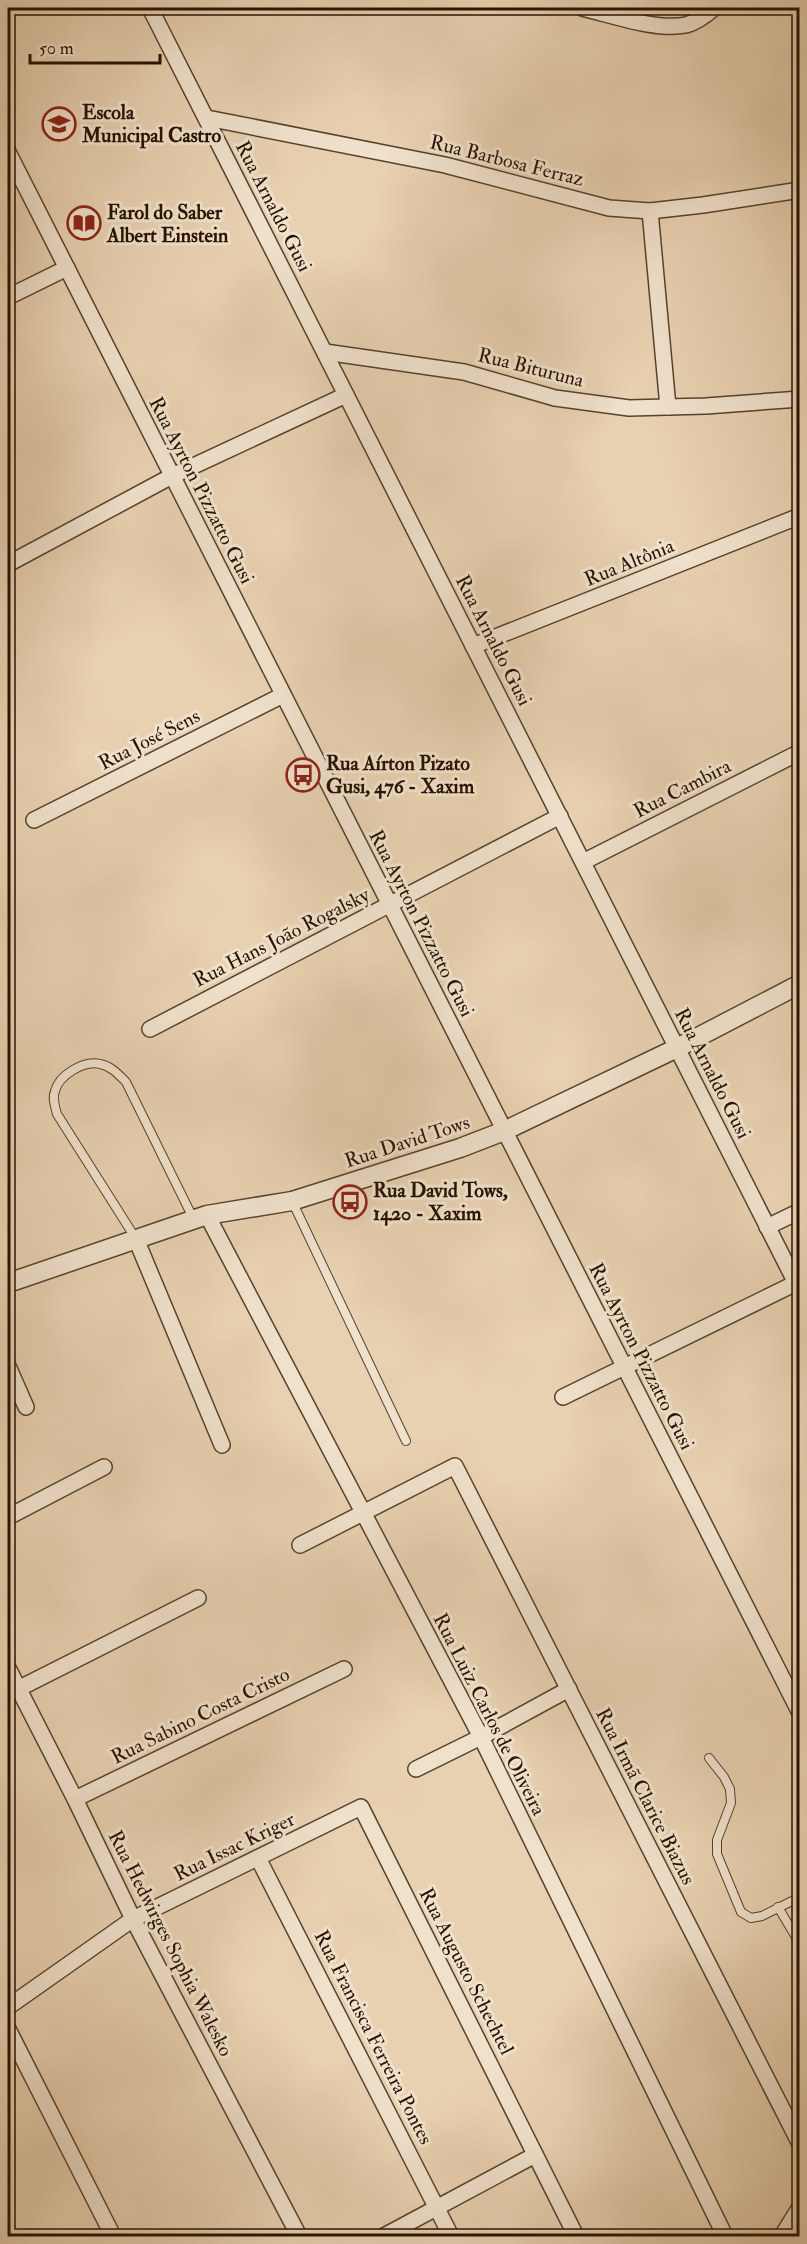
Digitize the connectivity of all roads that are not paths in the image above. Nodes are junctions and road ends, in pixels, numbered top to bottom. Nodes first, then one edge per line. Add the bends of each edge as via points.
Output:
1 (150, 8) edge
2 (582, 8) edge
3 (714, 8) edge
4 (207, 118) junction
5 (8, 152) edge
6 (800, 190) edge
7 (650, 211) junction
8 (67, 268) junction
9 (8, 297) edge
10 (325, 352) junction
11 (346, 395) junction
12 (800, 399) edge
13 (668, 407) junction
14 (172, 476) junction
15 (800, 516) edge
16 (8, 564) edge
17 (473, 646) junction
18 (283, 695) junction
19 (800, 752) edge
20 (560, 816) junction
21 (34, 820) dead end
22 (582, 862) junction
23 (389, 905) junction
24 (800, 984) edge
25 (150, 1029) dead end
26 (676, 1048) junction
27 (504, 1131) junction
28 (292, 1201) junction
29 (800, 1211) edge
30 (200, 1217) junction
31 (767, 1227) junction
32 (136, 1239) junction
33 (8, 1283) edge
34 (798, 1287) edge
35 (8, 1366) edge
36 (624, 1367) junction
37 (564, 1396) dead end
38 (26, 1407) dead end
39 (406, 1441) dead end
40 (222, 1445) dead end
41 (104, 1467) dead end
42 (363, 1514) junction
43 (8, 1517) edge
44 (300, 1545) dead end
45 (198, 1598) dead end
46 (8, 1668) edge
47 (344, 1669) dead end
48 (569, 1689) junction
49 (13, 1692) edge
50 (800, 1713) edge
51 (481, 1737) junction
52 (709, 1758) dead end
53 (416, 1769) dead end
54 (75, 1798) junction
55 (361, 1807) joint
56 (258, 1858) junction
57 (800, 1897) edge
58 (777, 1907) junction
59 (133, 1919) junction
60 (800, 1944) edge
61 (8, 2007) edge
62 (8, 2029) edge
63 (800, 2144) edge
64 (535, 2155) junction
65 (437, 2207) junction
66 (800, 2207) edge
67 (718, 2233) edge
68 (113, 2236) edge
69 (299, 2236) edge
70 (384, 2236) edge
71 (451, 2236) edge
72 (576, 2236) edge
73 (782, 2236) edge

1 - 4 street, Rua Arnaldo Gusi
2 - 3 street via 666,25 686,25
4 - 7 street, Rua Barbosa Ferraz via 445,165 609,208
4 - 10 street, Rua Arnaldo Gusi
5 - 8 street, Rua Ayrton Pizzatto Gusi
6 - 7 street, Rua Barbosa Ferraz
7 - 13 street
8 - 9 street
8 - 14 street, Rua Ayrton Pizzatto Gusi
10 - 11 street, Rua Arnaldo Gusi
10 - 13 street, Rua Bituruna via 464,372 555,398 629,408
11 - 14 street
11 - 17 street, Rua Arnaldo Gusi
12 - 13 street, Rua Bituruna
14 - 16 street
14 - 18 street, Rua Ayrton Pizzatto Gusi
15 - 17 street, Rua Altônia
17 - 20 street, Rua Arnaldo Gusi
18 - 21 street, Rua José Sens
18 - 23 street, Rua Ayrton Pizzatto Gusi
19 - 22 street, Rua Cambira
20 - 22 street, Rua Arnaldo Gusi
20 - 23 street, Rua Hans João Rogalsky
22 - 26 street, Rua Arnaldo Gusi
23 - 25 street, Rua Hans João Rogalsky
23 - 27 street, Rua Ayrton Pizzatto Gusi
24 - 26 street, Rua David Tows
26 - 27 street, Rua David Tows
26 - 31 street, Rua Arnaldo Gusi
27 - 28 street, Rua David Tows
27 - 36 street, Rua Ayrton Pizzatto Gusi
28 - 30 street, Rua David Tows
28 - 39 lane
29 - 31 street
30 - 32 street, Rua David Tows
30 - 32 lane via 126,1082 112,1069 97,1063 70,1070 55,1089 57,1114
30 - 42 street, Rua Luiz Carlos de Oliveira
31 - 34 street, Rua Arnaldo Gusi
32 - 33 street, Rua David Tows
32 - 40 street
34 - 36 street
35 - 38 street
36 - 37 street
36 - 50 street, Rua Ayrton Pizzatto Gusi
41 - 43 street
42 - 44 street
42 - 48 street, Rua Irmã Clarice Biazus via 455,1466
42 - 51 street, Rua Luiz Carlos de Oliveira
45 - 49 street
46 - 49 street, Rua Hedwirges Sophia Walesko
47 - 54 street, Rua Sabino Costa Cristo
48 - 51 street
48 - 63 street, Rua Irmã Clarice Biazus
49 - 54 street, Rua Hedwirges Sophia Walesko
51 - 53 street
51 - 67 street, Rua Luiz Carlos de Oliveira
52 - 58 lane via 730,1789 731,1803 717,1840 717,1854 741,1912 751,1918
54 - 59 street, Rua Hedwirges Sophia Walesko
55 - 56 street, Rua Issac Kriger
55 - 64 street, Rua Augusto Schechtel
56 - 59 street, Rua Issac Kriger
56 - 65 street, Rua Francisca Ferreira Pontes
57 - 58 lane
58 - 60 lane
59 - 61 street, Rua Issac Kriger
59 - 69 street, Rua Hedwirges Sophia Walesko
62 - 68 street
64 - 65 street
64 - 72 street, Rua Augusto Schechtel
65 - 70 street
65 - 71 street, Rua Francisca Ferreira Pontes
66 - 73 street

